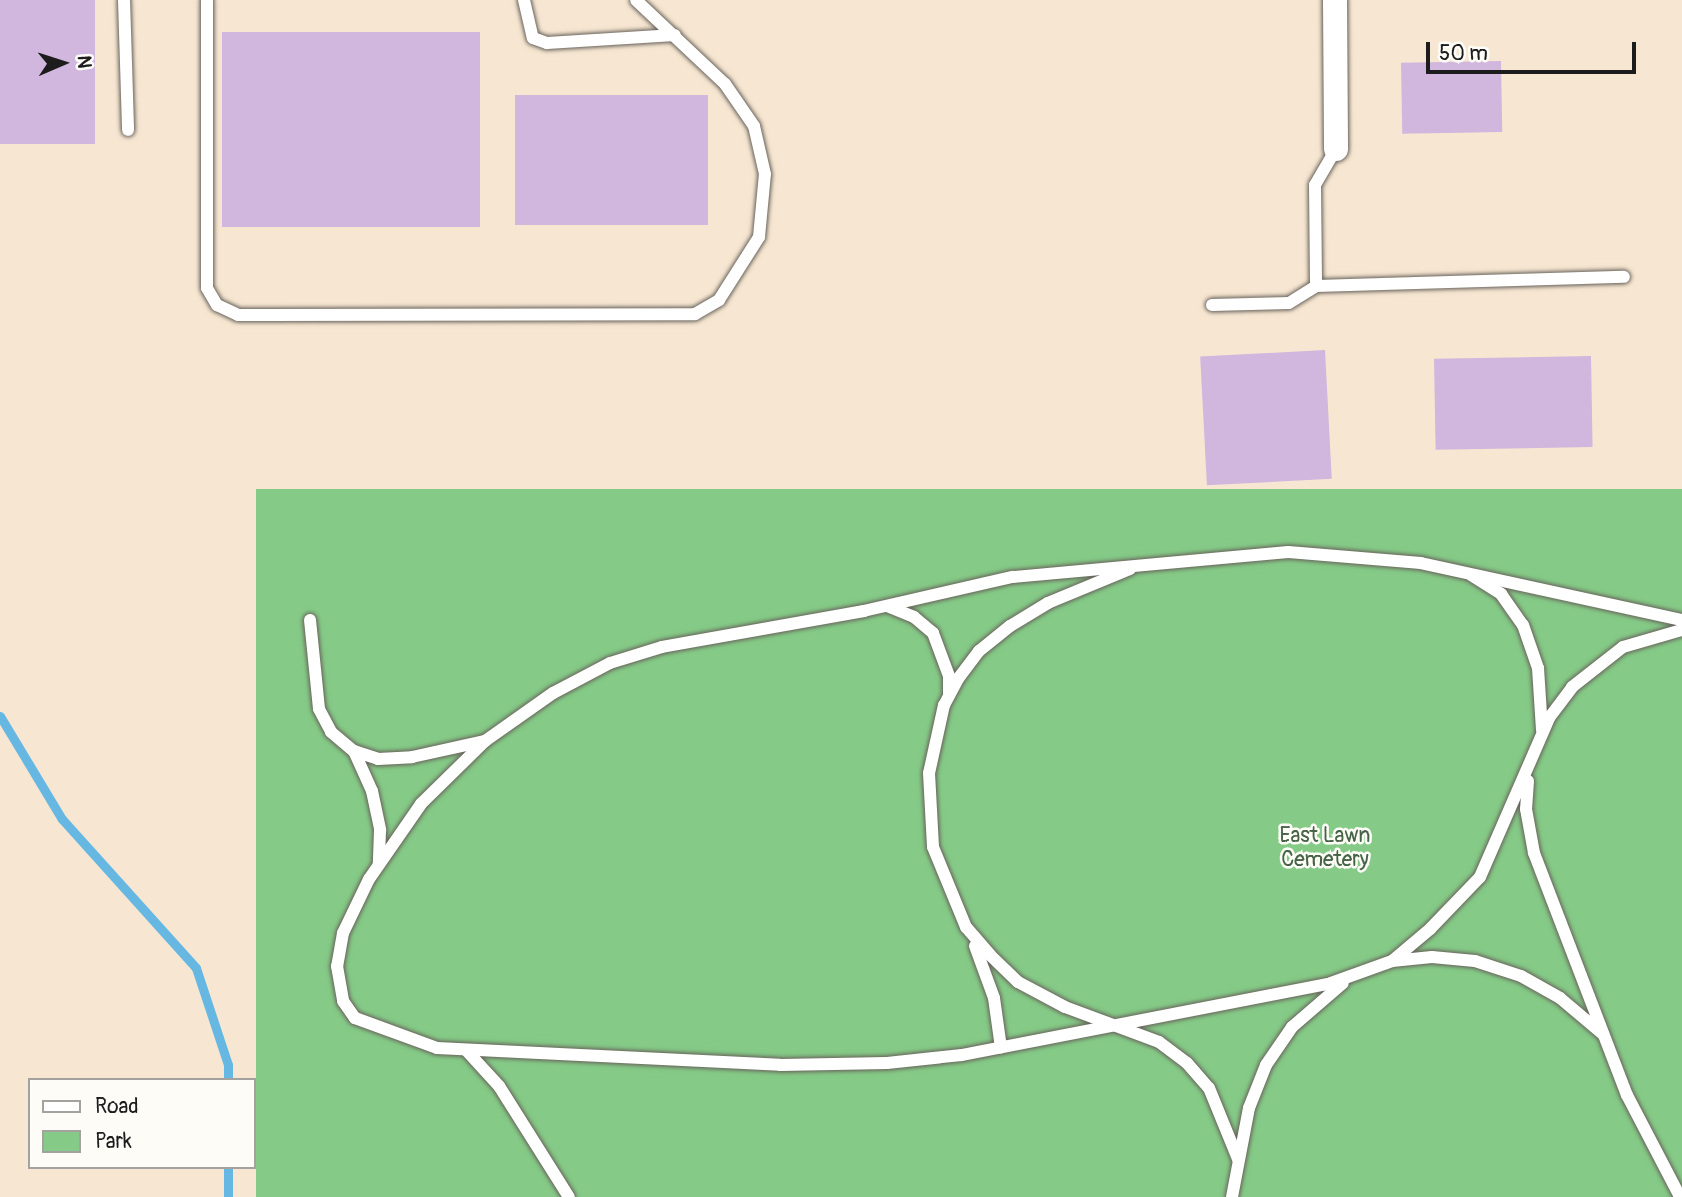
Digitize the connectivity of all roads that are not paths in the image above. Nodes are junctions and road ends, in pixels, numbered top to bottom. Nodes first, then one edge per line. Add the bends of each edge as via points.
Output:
1 (124, 0) edge
2 (207, 0) edge
3 (524, 0) edge
4 (636, 0) edge
5 (1335, 0) edge
6 (675, 35) junction
7 (128, 130) dead end
8 (1336, 149) joint
9 (1624, 277) dead end
10 (1316, 286) junction
11 (1212, 305) dead end
12 (1146, 564) junction
13 (1465, 571) junction
14 (886, 606) junction
15 (310, 620) dead end
16 (1682, 620) edge
17 (1682, 630) edge
18 (949, 696) junction
19 (1542, 736) junction
20 (485, 741) junction
21 (354, 751) junction
22 (1528, 774) junction
23 (379, 864) junction
24 (966, 927) junction
25 (1392, 961) junction
26 (1354, 975) junction
27 (1119, 1026) junction
28 (1605, 1036) junction
29 (1001, 1048) junction
30 (466, 1050) junction
31 (1238, 1158) junction
32 (1677, 1194) edge
33 (569, 1197) edge
34 (1232, 1197) edge

1 - 7 lane
2 - 6 lane via 208,288 217,305 238,315 695,314 719,300 759,237 765,174 754,126 725,84
3 - 6 lane via 533,38 547,43
4 - 6 lane
5 - 8 street
8 - 10 lane via 1315,185
9 - 10 lane
10 - 11 lane via 1289,303
12 - 13 lane via 1302,552
12 - 14 lane via 1012,577
12 - 18 lane via 1048,603 1010,626 979,651
13 - 16 lane
13 - 19 lane via 1501,594 1523,625 1538,668
14 - 18 lane via 914,617 933,633 949,676
14 - 20 lane via 662,647 610,663 553,693
15 - 21 lane via 318,709 331,732
17 - 19 lane via 1623,647 1595,667 1572,687
18 - 24 lane via 935,736 928,807 933,847
19 - 22 lane
20 - 21 lane via 412,757 378,759
20 - 23 lane via 421,804
21 - 23 lane via 372,791 380,830
22 - 25 lane via 1480,877
22 - 28 lane via 1526,809 1534,853
23 - 30 lane via 343,933 337,966 343,1001 355,1018 382,1031 438,1048
24 - 27 lane via 1018,982 1065,1007
24 - 29 lane via 985,965
25 - 26 lane
25 - 28 lane via 1432,957 1475,961 1521,976 1560,998
26 - 27 lane via 1282,996
26 - 31 lane via 1307,1012 1266,1065 1249,1108
27 - 29 lane
27 - 31 lane via 1159,1042 1187,1063 1209,1088
28 - 32 lane via 1627,1095
29 - 30 lane via 887,1063 780,1065
30 - 33 lane via 499,1086
31 - 34 lane

